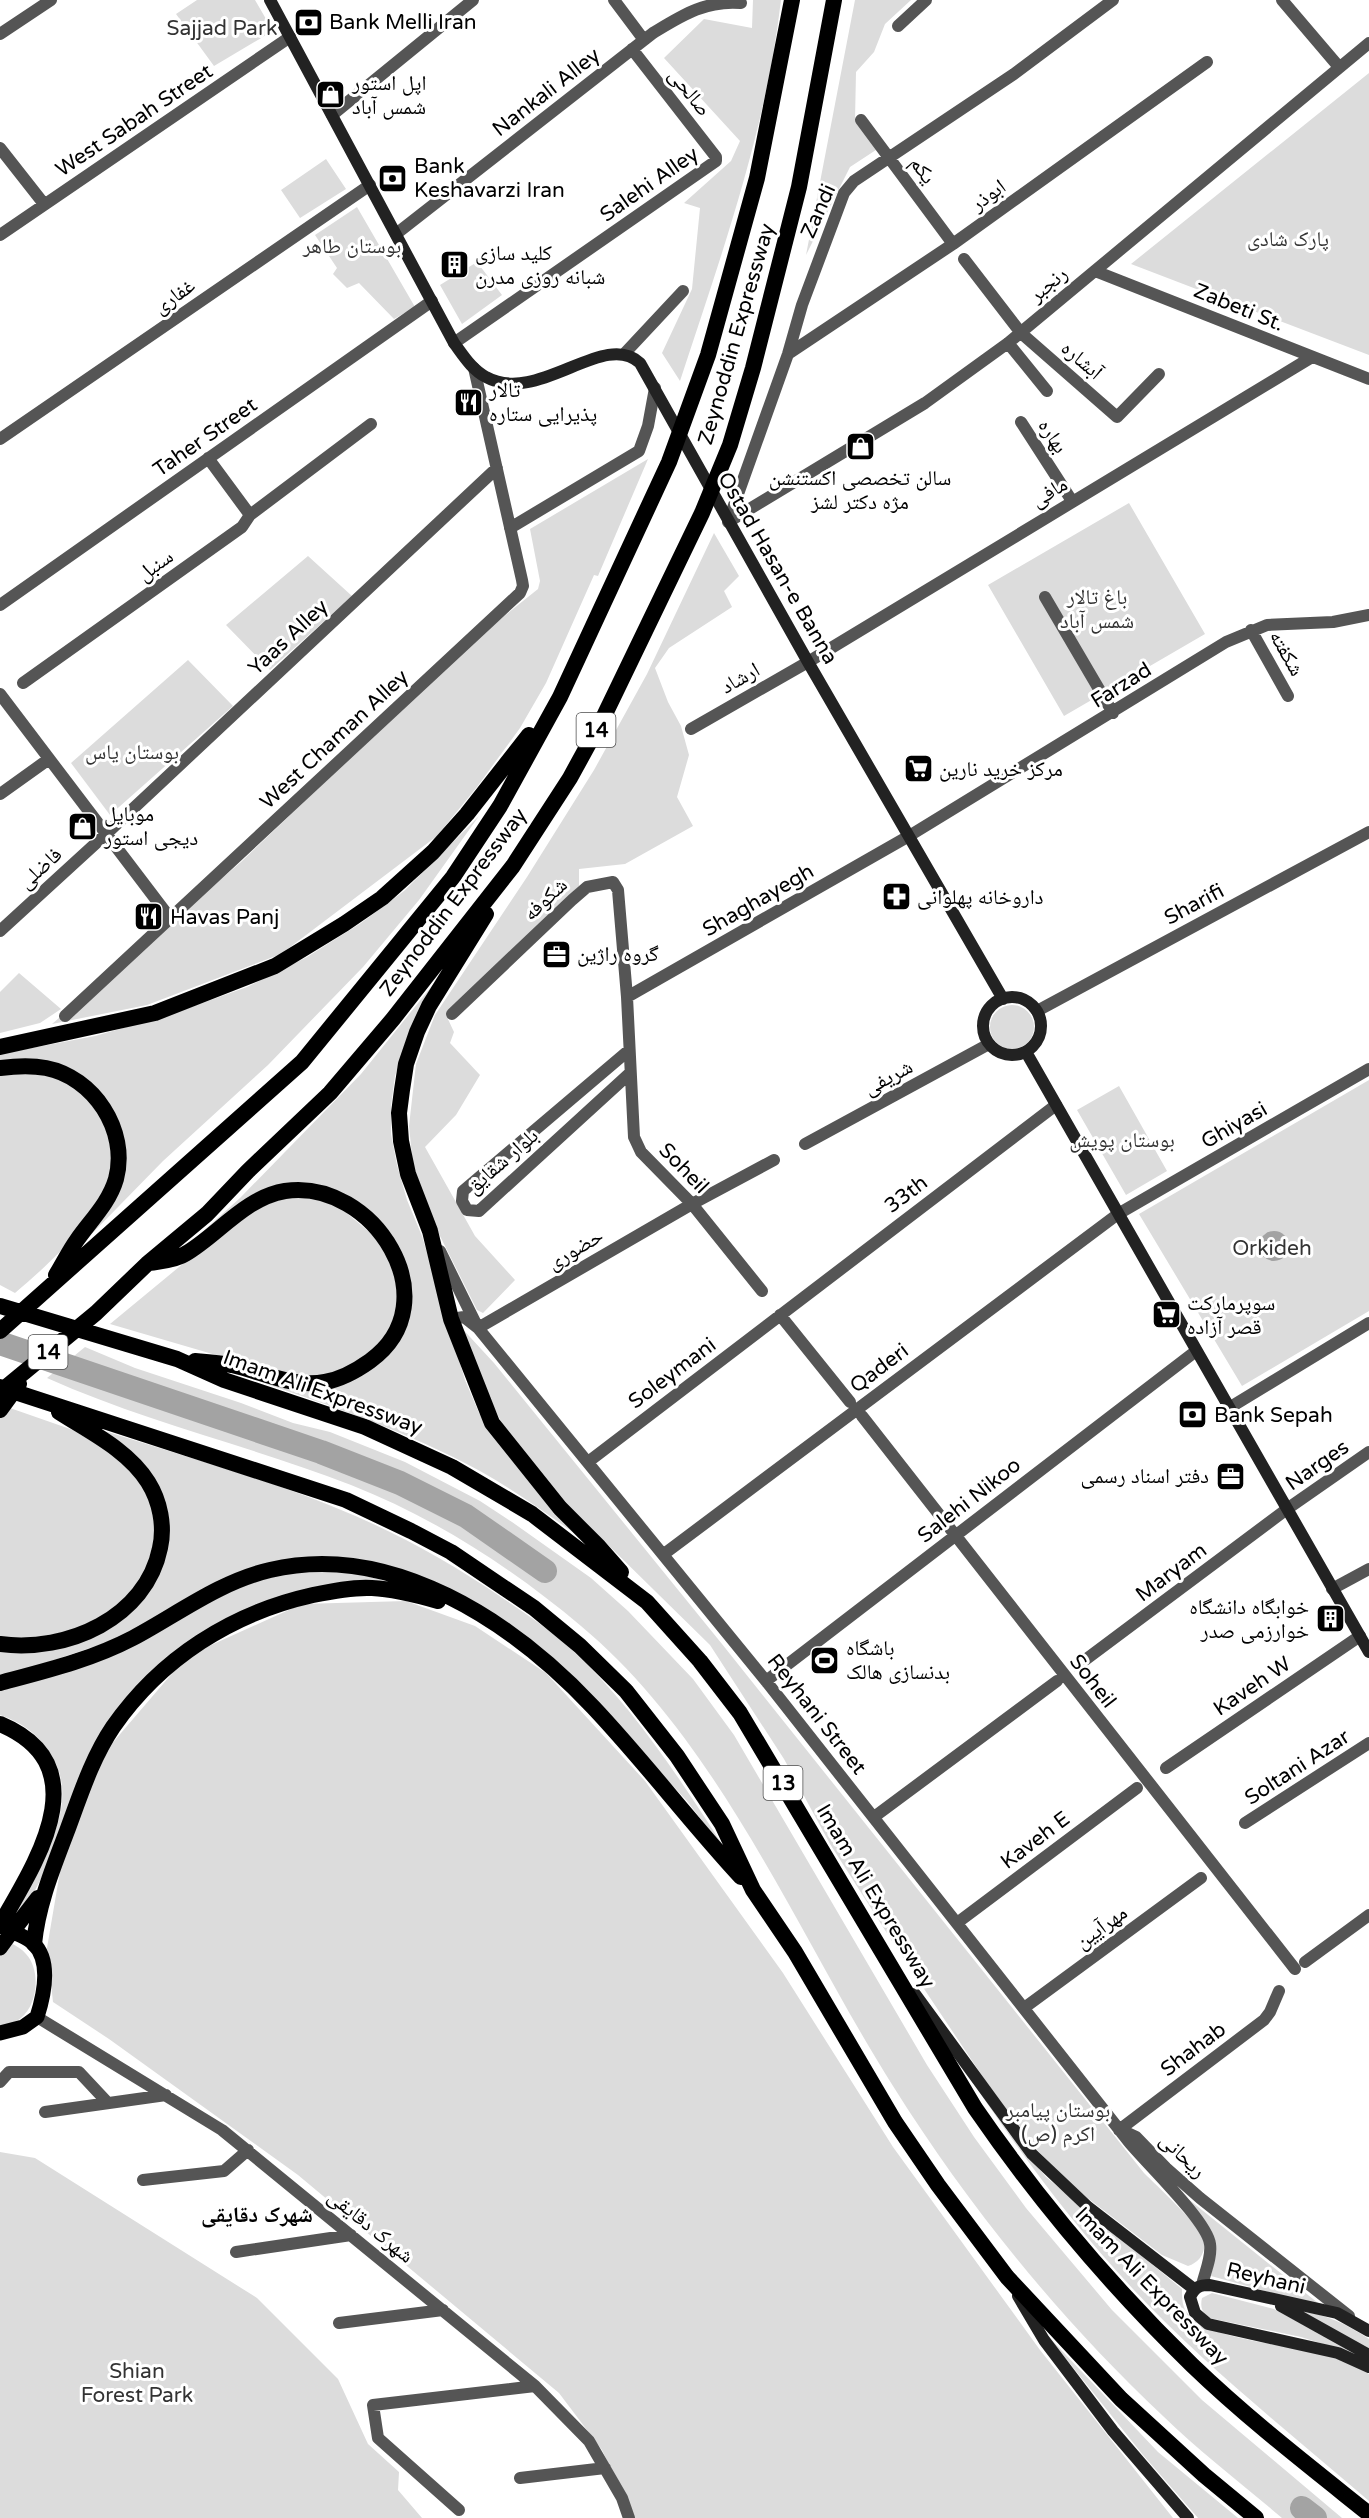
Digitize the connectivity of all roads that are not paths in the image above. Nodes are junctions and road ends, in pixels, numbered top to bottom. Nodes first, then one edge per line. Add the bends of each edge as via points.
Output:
1 (51, 0) edge
2 (270, 0) edge
3 (473, 0) edge
4 (614, 0) edge
5 (792, 0) edge
6 (834, 0) edge
7 (927, 0) edge
8 (1113, 0) edge
9 (1283, 0) edge
10 (693, 3) edge
11 (741, 3) dead end
12 (898, 26) dead end
13 (0, 34) edge
14 (290, 37) junction
15 (644, 40) junction
16 (1369, 43) edge
17 (632, 49) junction
18 (1207, 62) dead end
19 (1339, 68) junction
20 (332, 115) junction
21 (861, 120) dead end
22 (0, 148) edge
23 (889, 156) junction
24 (370, 185) junction
25 (44, 204) junction
26 (396, 234) junction
27 (0, 235) edge
28 (953, 244) junction
29 (964, 259) dead end
30 (1095, 271) junction
31 (683, 291) dead end
32 (432, 301) junction
33 (1021, 333) junction
34 (454, 343) junction
35 (1008, 343) junction
36 (625, 353) junction
37 (788, 354) junction
38 (1312, 357) junction
39 (474, 368) junction
40 (1159, 374) dead end
41 (1369, 379) edge
42 (655, 388) junction
43 (1047, 391) dead end
44 (1021, 422) dead end
45 (371, 424) dead end
46 (0, 440) edge
47 (208, 458) junction
48 (497, 468) junction
49 (1072, 501) junction
50 (250, 515) junction
51 (728, 522) junction
52 (510, 528) junction
53 (1045, 597) dead end
54 (0, 605) edge
55 (1369, 615) edge
56 (1251, 630) junction
57 (808, 662) junction
58 (23, 683) dead end
59 (0, 694) edge
60 (1288, 696) dead end
61 (560, 697) junction
62 (1113, 713) junction
63 (691, 729) dead end
64 (49, 759) junction
65 (0, 794) edge
66 (1369, 832) edge
67 (106, 834) junction
68 (909, 836) junction
69 (513, 866) junction
70 (170, 918) junction
71 (0, 931) edge
72 (627, 997) junction
73 (1003, 999) junction
74 (1037, 1011) junction
75 (452, 1014) dead end
76 (65, 1016) dead end
77 (989, 1044) junction
78 (0, 1047) edge
79 (628, 1051) junction
80 (1026, 1052) junction
81 (0, 1068) edge
82 (1369, 1069) edge
83 (629, 1074) junction
84 (1056, 1105) junction
85 (805, 1144) dead end
86 (774, 1160) dead end
87 (692, 1204) junction
88 (1118, 1214) junction
89 (430, 1231) junction
90 (147, 1264) junction
91 (47, 1292) junction
92 (762, 1292) dead end
93 (0, 1296) edge
94 (0, 1306) edge
95 (780, 1315) junction
96 (30, 1316) junction
97 (451, 1319) junction
98 (1369, 1323) edge
99 (478, 1328) junction
100 (0, 1332) edge
101 (1196, 1351) junction
102 (177, 1359) junction
103 (37, 1361) junction
104 (0, 1387) edge
105 (0, 1392) edge
106 (41, 1400) junction
107 (850, 1402) dead end
108 (1229, 1408) junction
109 (0, 1410) edge
110 (862, 1416) dead end
111 (1369, 1452) edge
112 (588, 1462) junction
113 (1287, 1509) junction
114 (955, 1536) junction
115 (663, 1554) junction
116 (1369, 1569) edge
117 (1332, 1589) junction
118 (647, 1602) junction
119 (470, 1610) junction
120 (1359, 1636) junction
121 (0, 1644) edge
122 (1369, 1652) edge
123 (1077, 1666) dead end
124 (766, 1681) junction
125 (1057, 1681) dead end
126 (0, 1683) edge
127 (0, 1724) edge
128 (1369, 1743) edge
129 (1166, 1768) dead end
130 (1137, 1788) dead end
131 (874, 1818) junction
132 (1245, 1823) dead end
133 (1201, 1878) dead end
134 (44, 1890) junction
135 (753, 1890) junction
136 (1369, 1914) edge
137 (957, 1923) junction
138 (4, 1928) edge
139 (34, 1944) junction
140 (0, 1948) edge
141 (882, 1951) junction
142 (1279, 1990) dead end
143 (1024, 2008) junction
144 (37, 2017) junction
145 (0, 2033) edge
146 (0, 2082) edge
147 (166, 2095) junction
148 (108, 2103) junction
149 (45, 2112) dead end
150 (1119, 2130) junction
151 (248, 2150) junction
152 (143, 2180) dead end
153 (351, 2235) junction
154 (236, 2252) dead end
155 (1007, 2277) junction
156 (1198, 2287) junction
157 (1264, 2298) junction
158 (443, 2310) junction
159 (339, 2323) dead end
160 (1368, 2330) edge
161 (1369, 2355) edge
162 (1369, 2367) edge
163 (535, 2386) junction
164 (605, 2468) junction
165 (520, 2478) dead end
166 (459, 2510) dead end
167 (1369, 2514) edge
168 (629, 2518) edge
169 (1188, 2518) edge
170 (1256, 2518) edge

1 - 13 street
2 - 14 main road
3 - 20 street
4 - 15 street
5 - 61 highway, Zeynoddin Expressway / 14 via 757,177 708,355 669,462
6 - 69 highway, Zeynoddin Expressway / 14 via 799,187 730,445 702,513 605,714 570,778
7 - 12 street
8 - 23 street, Zandi via 1014,74
9 - 19 street
10 - 11 street
10 - 15 street, Nankali Alley
14 - 20 main road
14 - 25 street, West Sabah Street
15 - 17 street, Nankali Alley
16 - 19 street, رنجبر
17 - 26 street, Nankali Alley
17 - 34 street, Salehi Alley via 716,161
18 - 28 street, ابوذر
19 - 30 street, رنجبر
20 - 24 main road
21 - 23 street, یکم
22 - 25 street
23 - 28 street, یکم
23 - 37 street, Zandi via 854,181 844,194
24 - 26 main road
24 - 46 street, غفاری
25 - 27 street, West Sabah Street
26 - 32 main road
28 - 37 street, ابوذر
29 - 33 street
30 - 33 street, رنجبر
30 - 38 street, Zabeti St.
31 - 36 street
32 - 34 main road
32 - 47 street, Taher Street
33 - 35 street, رنجبر
33 - 40 street, آبشاره via 1117,417
34 - 39 main road
35 - 43 street
35 - 51 street, رنجبر via 925,403
36 - 39 main road via 592,359 528,383 493,380
36 - 42 main road, Ostad Hasan-e Banna via 640,363
37 - 51 street, Zandi
38 - 41 street, Zabeti St.
38 - 49 street, مافی
39 - 48 street
42 - 51 main road, Ostad Hasan-e Banna
42 - 52 street via 639,451
44 - 49 street, بهاره
45 - 50 street, سنبل
47 - 50 street
47 - 54 street, Taher Street
48 - 52 street
48 - 67 street, Yaas Alley
49 - 57 street, مافی
50 - 58 street, سنبل via 242,527
51 - 57 main road, Ostad Hasan-e Banna
52 - 70 street, West Chaman Alley via 523,586 520,593
53 - 62 street
55 - 56 street, Farzad
56 - 60 street, شکفته
56 - 62 street, Farzad
57 - 63 street, ارشاد
57 - 68 main road, Ostad Hasan-e Banna
59 - 64 street
61 - 78 highway via 433,852 382,898 344,924 275,966 154,1013
61 - 91 highway, Zeynoddin Expressway / 14 via 500,806 453,877 310,1054
62 - 68 street, Farzad
64 - 65 street
64 - 67 street
66 - 74 street, Sharifi
67 - 70 street
67 - 71 street, فاضلی
68 - 72 street, Shaghayegh
68 - 73 main road, Ostad Hasan-e Banna
69 - 89 highway via 429,1006 406,1064 399,1113 401,1141 408,1174
69 - 90 highway, Zeynoddin Expressway / 14 via 330,1094 207,1214
70 - 76 street, West Chaman Alley
72 - 75 street, شکوفه via 618,891 613,882 601,883 572,900
72 - 79 street, Soheil
73 - 74 main road via 1022,999
73 - 77 main road via 988,1010 984,1019
74 - 80 main road via 1041,1029
77 - 80 main road via 1007,1055
77 - 85 street, شریفی
79 - 83 street, Soheil
79 - 83 street, بلوار شقایق via 463,1191 462,1202 467,1210 479,1211
80 - 84 main road
81 - 91 highway via 45,1067 67,1075 84,1085 101,1104 115,1134 119,1157 116,1180
82 - 88 street, Ghiyasi
83 - 87 street, Soheil via 634,1137 641,1152
84 - 88 main road
84 - 95 street, 33th
86 - 87 street
87 - 92 street, Soheil
87 - 99 street, حضوری
88 - 101 main road
88 - 115 street, Qaderi
89 - 97 highway
89 - 99 street, Reyhani Street
90 - 102 highway via 184,1256 224,1223 265,1198 284,1191 318,1192 347,1204 370,1221 385,1238 402,1274 402,1315 395,1334 374,1358 338,1379 323,1383 289,1381 231,1365
90 - 103 highway, Zeynoddin Expressway / 14 via 96,1313
91 - 100 highway, Zeynoddin Expressway / 14
93 - 96 highway
94 - 96 highway, Imam Ali Expressway / 13
95 - 107 street
95 - 112 street, Soleymani
96 - 102 highway, Imam Ali Expressway / 13
97 - 99 street via 464,1317
97 - 118 highway via 492,1423 560,1508
98 - 108 street
99 - 112 street, Reyhani Street
101 - 108 main road
101 - 114 street, Salehi Nikoo
102 - 118 highway, Imam Ali Expressway / 13 via 224,1380 365,1427 452,1467 532,1514
103 - 105 highway, Zeynoddin Expressway / 14
103 - 109 highway
104 - 106 highway
106 - 121 highway via 137,1467 156,1499 162,1540 149,1581 128,1607 105,1623 55,1641
106 - 135 highway via 346,1500 411,1531 491,1578 580,1646 626,1691 677,1756 722,1824
108 - 113 main road
110 - 114 street, Soheil
111 - 113 street, Narges
112 - 115 street, Reyhani Street
113 - 117 main road
113 - 123 street, Maryam
114 - 124 street, Salehi Nikoo
114 - 136 street, Soheil via 1300,1966
115 - 124 street, Reyhani Street
116 - 117 street
117 - 120 main road
118 - 141 highway, Imam Ali Expressway / 13 via 740,1713
119 - 126 highway via 434,1590 384,1572 318,1563 270,1570 224,1586 103,1651
119 - 134 highway via 401,1592 370,1588 333,1590 284,1601 204,1638 169,1665 113,1727 85,1781
119 - 135 highway via 511,1634 592,1706
120 - 122 main road
120 - 129 street, Kaveh W
124 - 131 street, Reyhani Street
125 - 131 street
127 - 138 highway via 33,1745 50,1767 55,1801 49,1831
128 - 132 street, Soltani Azar
130 - 137 street, Kaveh E
131 - 137 street, Reyhani Street
133 - 143 street, مهرآیین
134 - 138 highway
134 - 139 highway
135 - 155 highway via 795,1952 895,2122
137 - 143 street, Reyhani Street
138 - 139 main road
138 - 140 main road
139 - 144 main road via 42,1959 45,1983
141 - 156 main road via 1032,2154 1088,2207
141 - 167 highway, Imam Ali Expressway / 13 via 975,2109 1084,2252 1193,2365
142 - 150 street, Shahab via 1263,2020
143 - 150 street, Reyhani Street
144 - 145 main road via 23,2027
144 - 147 street, شهرک دقایقی
146 - 148 street via 9,2072 79,2072
147 - 148 street
147 - 151 street, شهرک دقایقی
148 - 149 street
150 - 156 street, ریحانی via 1207,2232 1211,2252
150 - 160 street, ریحانی via 1136,2137 1200,2198
151 - 152 street via 224,2171
151 - 153 street, شهرک دقایقی
153 - 154 street
153 - 158 street, شهرک دقایقی
155 - 169 main road via 1044,2340 1113,2431
155 - 170 highway via 1121,2398
156 - 157 main road, Reyhani
156 - 162 main road, Reyhani via 1190,2297 1191,2305 1199,2319 1208,2324 1338,2353
157 - 160 main road, Reyhani via 1336,2313
157 - 161 main road
158 - 159 street
158 - 163 street, شهرک دقایقی
163 - 164 street, شهرک دقایقی via 590,2441
163 - 166 street via 373,2405 378,2438
164 - 165 street
164 - 168 street, شهرک دقایقی

